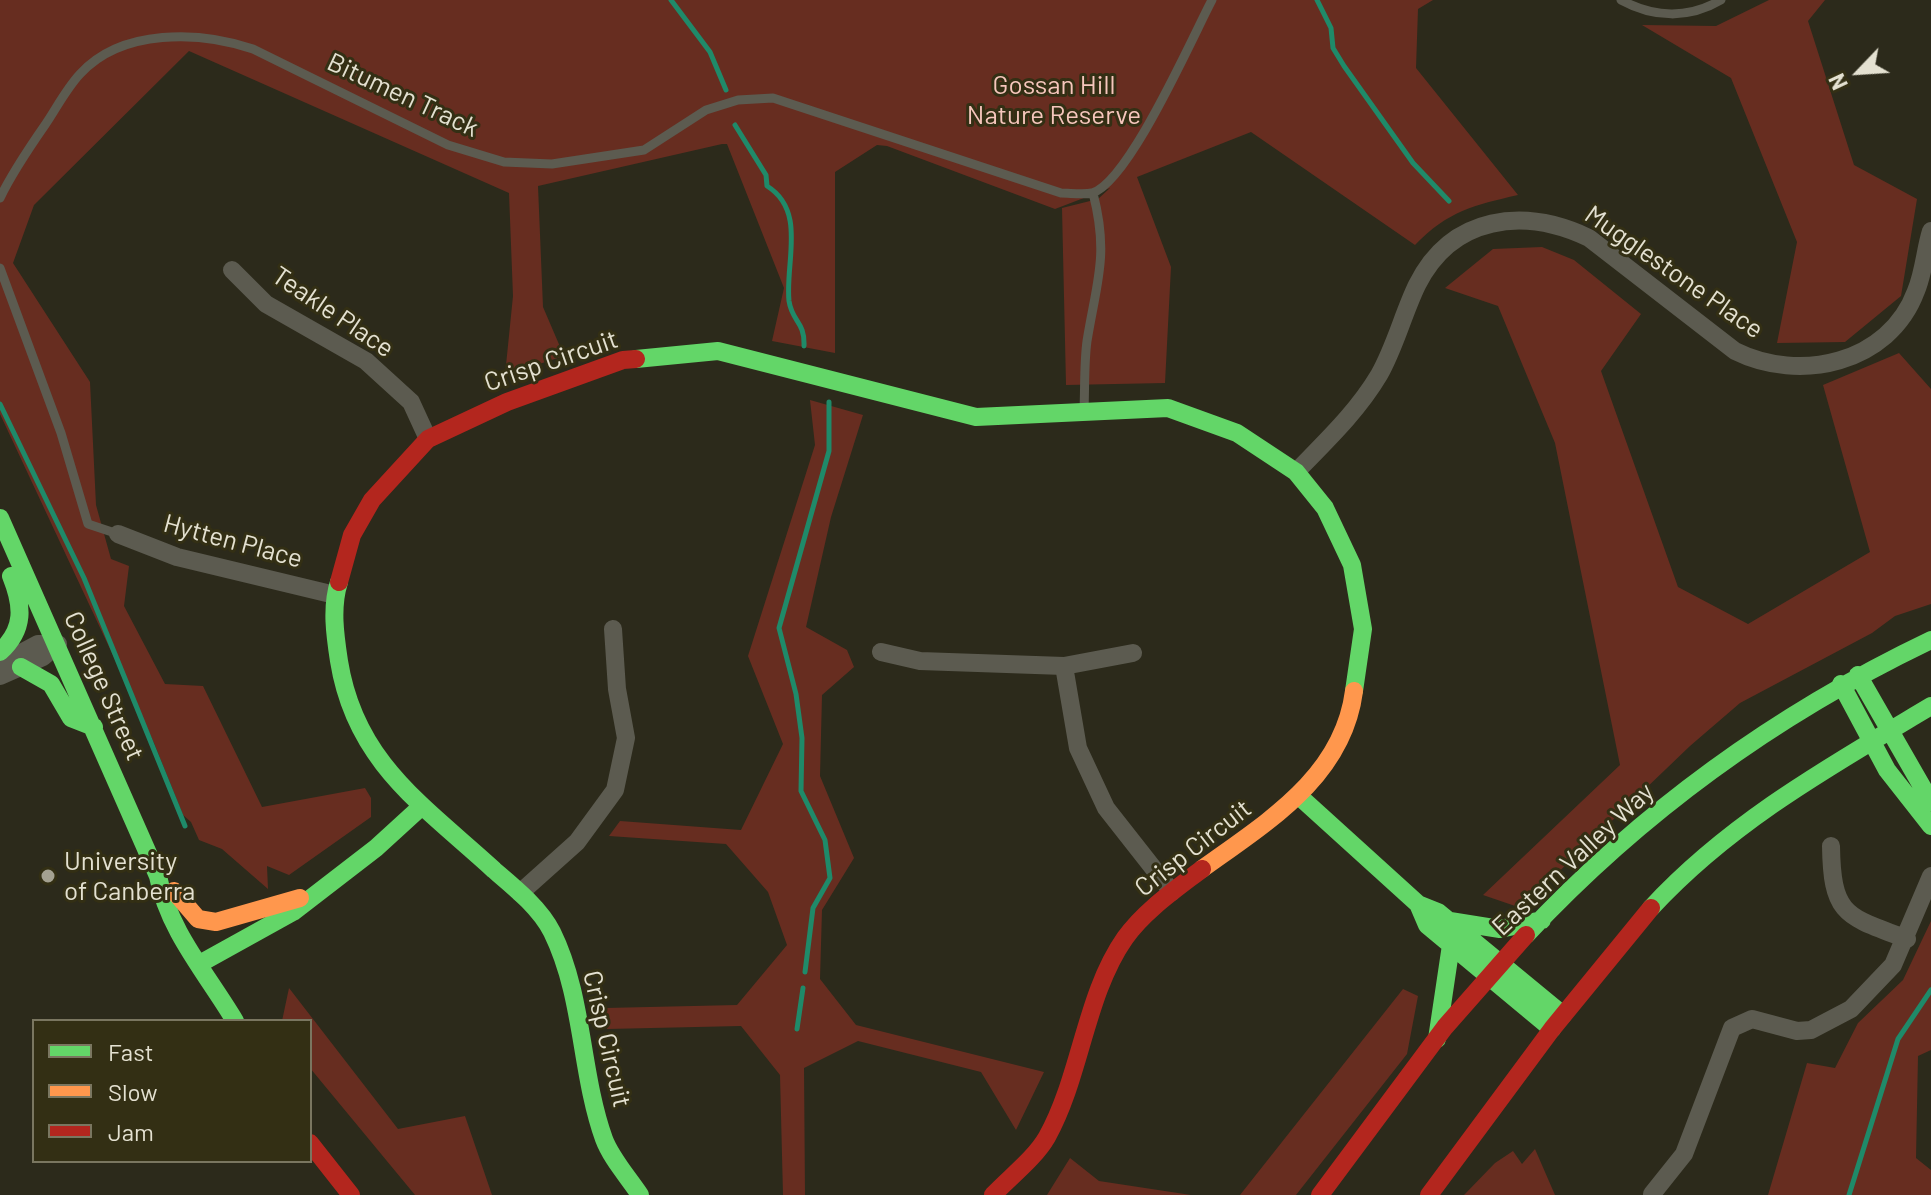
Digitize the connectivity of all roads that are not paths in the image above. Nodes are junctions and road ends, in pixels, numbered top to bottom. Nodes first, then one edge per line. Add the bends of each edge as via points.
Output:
1 (1212, 0) edge
2 (1621, 0) edge
3 (1721, 0) edge
4 (1093, 193) junction
5 (0, 198) edge
6 (1931, 231) edge
7 (0, 268) edge
8 (232, 270) dead end
9 (1083, 413) junction
10 (428, 439) junction
11 (1296, 472) junction
12 (0, 518) edge
13 (118, 534) joint
14 (0, 550) edge
15 (335, 595) junction
16 (613, 629) dead end
17 (1931, 640) edge
18 (58, 644) junction
19 (0, 652) edge
20 (881, 652) dead end
21 (1133, 653) dead end
22 (0, 661) edge
23 (1064, 666) junction
24 (21, 667) junction
25 (1858, 675) junction
26 (0, 676) edge
27 (1841, 684) junction
28 (1931, 706) edge
29 (94, 727) junction
30 (1889, 728) junction
31 (1870, 739) junction
32 (1300, 797) junction
33 (1931, 802) edge
34 (422, 806) junction
35 (1931, 826) edge
36 (1831, 846) dead end
37 (158, 876) junction
38 (1931, 876) edge
39 (174, 891) junction
40 (1172, 892) junction
41 (520, 893) junction
42 (310, 897) junction
43 (1418, 904) junction
44 (1448, 920) junction
45 (1542, 920) junction
46 (1907, 939) junction
47 (1451, 945) junction
48 (201, 963) junction
49 (1494, 970) junction
50 (234, 1019) edge
51 (1558, 1022) junction
52 (1437, 1041) junction
53 (312, 1146) edge
54 (1652, 1194) edge
55 (351, 1195) edge
56 (640, 1195) edge
57 (993, 1195) edge
58 (1320, 1195) edge
59 (1429, 1195) edge

1 - 4 lane via 1145,130 1118,173
2 - 3 lane via 1639,10 1691,15
4 - 5 lane, Bitumen Track via 1061,193 773,98 738,100 706,110 644,150 552,164 504,162 448,145 253,49 224,39 188,36 142,40 109,53 81,73
4 - 9 lane via 1103,254 1087,344
6 - 11 street, Mugglestone Place via 1916,292 1888,331 1839,362 1803,368 1757,362 1735,351 1589,238 1563,225 1540,219 1485,224 1437,253 1418,283 1379,374 1350,417
7 - 13 lane via 61,433 88,524
8 - 10 street, Teakle Place via 266,304 366,361 411,402
9 - 10 street, Crisp Circuit via 976,417 718,351 623,360 495,407
9 - 11 street, Crisp Circuit via 1168,408 1237,433
10 - 15 street, Crisp Circuit via 372,500 352,535
11 - 32 street, Crisp Circuit via 1325,508 1352,565 1363,629 1351,716
12 - 18 street, College Street
13 - 15 street, Hytten Place via 177,557
14 - 19 street via 23,613 18,631
15 - 34 street, Crisp Circuit via 344,693 359,731
16 - 41 street via 626,738 615,790 577,842
17 - 25 street, Eastern Valley Way
18 - 22 street via 38,644
18 - 24 street
18 - 29 street, College Street
20 - 23 street via 920,661
21 - 23 street
23 - 40 street via 1078,748 1106,808
24 - 26 street
24 - 29 street via 51,684 71,718
25 - 27 street, Eastern Valley Way
25 - 30 street
27 - 31 street
27 - 45 street, Eastern Valley Way via 1751,740 1679,795
28 - 30 street
29 - 37 street, College Street
30 - 31 street
30 - 33 street
31 - 35 street
31 - 51 street via 1755,815 1685,874
32 - 40 street, Crisp Circuit
32 - 43 street
34 - 41 street, Crisp Circuit
34 - 42 street
36 - 46 street via 1833,880 1845,912
37 - 39 street, College Street
37 - 48 street, College Street via 162,897 187,949
38 - 46 street
39 - 42 street via 198,919 216,922
39 - 48 street, College Street via 199,943
40 - 57 street, Crisp Circuit via 1125,938 1096,999 1078,1062 1046,1139
41 - 56 street, Crisp Circuit via 551,931 575,1001 588,1084 605,1142
42 - 48 street via 293,912
43 - 44 street
43 - 47 street via 1427,925
44 - 45 street via 1500,929
44 - 49 street
45 - 49 street, Eastern Valley Way
46 - 54 street via 1874,988 1825,1025 1797,1031 1752,1019 1732,1028 1684,1154
47 - 49 street
47 - 52 street
48 - 50 street, College Street
49 - 51 street
49 - 52 street, Eastern Valley Way
51 - 59 street
52 - 58 street, Eastern Valley Way
53 - 55 street

